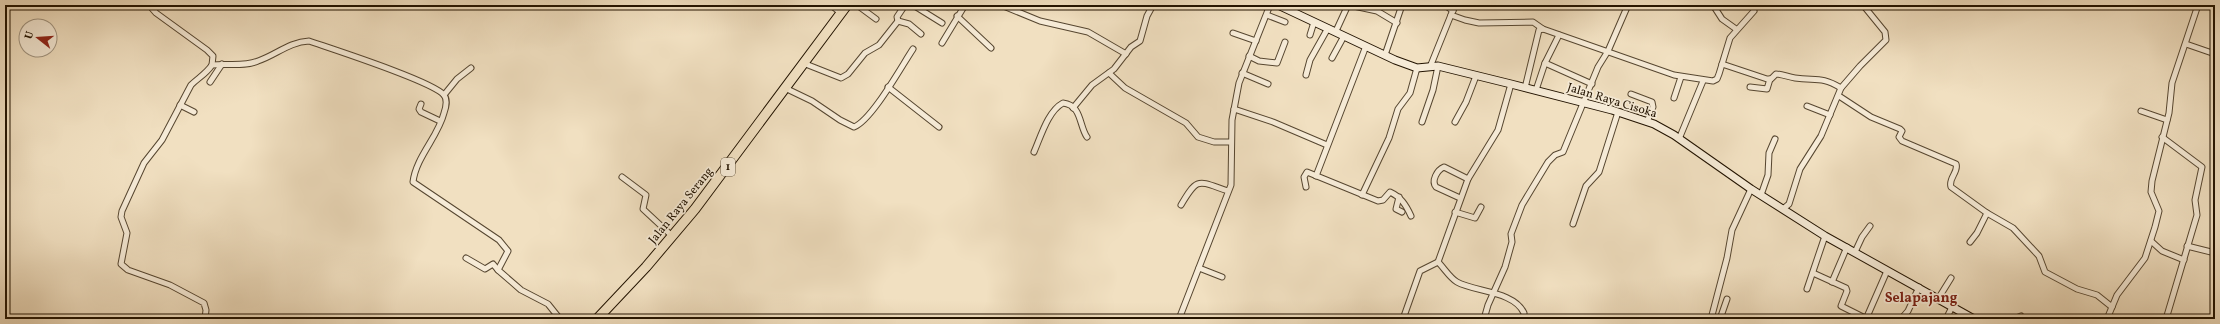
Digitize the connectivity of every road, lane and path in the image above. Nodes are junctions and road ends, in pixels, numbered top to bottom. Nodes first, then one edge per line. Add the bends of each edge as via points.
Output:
1 (150, 5) edge
2 (831, 5) edge
3 (857, 5) edge
4 (905, 5) edge
5 (913, 5) edge
6 (965, 5) edge
7 (1000, 5) edge
8 (1153, 5) edge
9 (1270, 5) edge
10 (1278, 5) edge
11 (1349, 5) edge
12 (1402, 5) edge
13 (1445, 5) edge
14 (1455, 5) edge
15 (1628, 5) edge
16 (1712, 5) edge
17 (1863, 5) edge
18 (2198, 5) edge
19 (844, 9) edge
20 (1754, 11) dead end
21 (1452, 13) junction
22 (1267, 15) junction
23 (957, 16) junction
24 (876, 19) dead end
25 (898, 21) junction
26 (1286, 22) dead end
27 (1314, 22) junction
28 (942, 23) dead end
29 (1397, 23) junction
30 (1328, 28) junction
31 (1736, 29) junction
32 (1543, 30) junction
33 (1336, 32) junction
34 (1233, 33) dead end
35 (920, 34) dead end
36 (1310, 35) dead end
37 (1559, 35) junction
38 (1344, 36) junction
39 (1256, 41) junction
40 (1285, 42) dead end
41 (942, 44) dead end
42 (2186, 44) junction
43 (1366, 46) junction
44 (990, 48) dead end
45 (913, 49) dead end
46 (1608, 51) junction
47 (1126, 54) junction
48 (2215, 54) edge
49 (1385, 55) junction
50 (1249, 56) junction
51 (1332, 58) dead end
52 (803, 63) junction
53 (1546, 63) junction
54 (222, 64) junction
55 (1722, 64) junction
56 (212, 65) junction
57 (1438, 66) junction
58 (1430, 67) junction
59 (471, 68) dead end
60 (1417, 68) junction
61 (1109, 73) junction
62 (1242, 73) junction
63 (1306, 75) dead end
64 (1476, 76) junction
65 (1681, 77) junction
66 (1770, 79) junction
67 (1703, 81) junction
68 (210, 82) dead end
69 (1268, 84) dead end
70 (1511, 84) junction
71 (1592, 84) junction
72 (888, 87) junction
73 (1750, 87) dead end
74 (785, 88) junction
75 (1525, 88) junction
76 (1842, 88) junction
77 (1536, 90) junction
78 (1631, 94) dead end
79 (444, 95) junction
80 (1839, 96) junction
81 (1674, 98) dead end
82 (1584, 103) junction
83 (421, 104) dead end
84 (180, 105) junction
85 (1807, 106) dead end
86 (1073, 108) junction
87 (1234, 109) junction
88 (2142, 111) dead end
89 (194, 112) dead end
90 (1618, 112) junction
91 (1830, 115) junction
92 (2167, 120) junction
93 (440, 121) junction
94 (1422, 122) dead end
95 (1455, 122) dead end
96 (1647, 122) junction
97 (939, 127) dead end
98 (1087, 137) dead end
99 (2162, 137) junction
100 (1776, 138) dead end
101 (1679, 139) junction
102 (1231, 142) junction
103 (1327, 145) junction
104 (1034, 152) dead end
105 (1316, 176) junction
106 (622, 177) dead end
107 (1468, 178) junction
108 (1306, 187) dead end
109 (1751, 189) junction
110 (1228, 191) junction
111 (1761, 195) junction
112 (1362, 196) junction
113 (1399, 197) junction
114 (1460, 198) junction
115 (1181, 205) dead end
116 (1480, 207) dead end
117 (1783, 209) junction
118 (1402, 212) dead end
119 (1455, 212) junction
120 (1987, 213) junction
121 (1411, 216) dead end
122 (1573, 224) dead end
123 (1870, 226) dead end
124 (672, 236) junction
125 (1825, 236) junction
126 (2151, 241) junction
127 (1970, 242) dead end
128 (2187, 246) junction
129 (1847, 247) junction
130 (1855, 252) junction
131 (2215, 253) edge
132 (466, 258) dead end
133 (2184, 260) junction
134 (1438, 262) junction
135 (1199, 268) junction
136 (498, 270) junction
137 (1887, 271) junction
138 (1814, 273) junction
139 (1222, 276) dead end
140 (1951, 278) dead end
141 (1832, 282) junction
142 (1919, 287) junction
143 (1807, 288) dead end
144 (1494, 293) junction
145 (1727, 299) dead end
146 (1938, 299) junction
147 (1952, 307) junction
148 (2112, 307) junction
149 (2022, 316) dead end
150 (1866, 318) edge
151 (2109, 318) edge
152 (205, 319) edge
153 (560, 319) edge
154 (597, 319) edge
155 (1178, 319) edge
156 (1403, 319) edge
157 (1484, 319) edge
158 (1524, 319) edge
159 (1711, 319) edge
160 (1720, 319) edge
161 (1901, 319) edge
162 (1946, 319) edge
163 (1974, 319) edge
164 (2014, 319) edge
165 (2166, 319) edge

1 - 56 street via 156,13 207,50 213,56
2 - 19 street
3 - 24 street
4 - 25 street via 897,17
5 - 28 street
6 - 23 street
7 - 47 street via 1040,21 1088,32
8 - 47 street via 1147,16 1142,38
9 - 22 street
10 - 27 street, Jalan Raya Cisoka
11 - 29 street via 1377,11
11 - 33 street
12 - 29 street
13 - 21 street
14 - 21 street
15 - 46 street
16 - 31 street via 1722,19
17 - 76 street via 1885,32 1886,40
18 - 42 street
19 - 52 highway, Jalan Raya Serang / 1
20 - 31 street
21 - 32 street via 1479,23 1533,22
21 - 58 street
22 - 26 street
22 - 39 street
23 - 41 street
23 - 44 street
25 - 35 street via 909,24
25 - 52 street via 879,45 865,53 844,77 838,78
27 - 30 street, Jalan Raya Cisoka
27 - 36 street
29 - 49 street
30 - 33 street, Jalan Raya Cisoka
30 - 63 street via 1310,60
31 - 55 street via 1730,38
32 - 37 street
32 - 75 street via 1539,30 1536,38
33 - 38 street, Jalan Raya Cisoka
34 - 39 street
37 - 46 street
37 - 53 street
38 - 43 street, Jalan Raya Cisoka
38 - 51 street
39 - 50 street
40 - 50 street via 1277,63 1259,61
42 - 48 street
42 - 92 street via 2172,83
43 - 49 street, Jalan Raya Cisoka
43 - 103 street
45 - 72 street
46 - 65 street
46 - 71 street
47 - 61 street
49 - 60 street, Jalan Raya Cisoka
50 - 62 street
52 - 74 highway, Jalan Raya Serang / 1
53 - 71 street
53 - 77 street
54 - 56 street
54 - 68 street
54 - 79 street via 259,61 291,45 309,41 426,84
55 - 66 street
55 - 67 street via 1717,79
56 - 84 street via 207,73 191,85
57 - 58 street, Jalan Raya Cisoka
57 - 64 street, Jalan Raya Cisoka
57 - 94 street
58 - 60 street, Jalan Raya Cisoka
59 - 79 street
60 - 112 street via 1410,93 1398,110 1388,142
61 - 86 street via 1099,78
61 - 102 street via 1125,88 1186,123 1198,137 1214,142
62 - 69 street
62 - 87 street
64 - 70 street, Jalan Raya Cisoka
64 - 95 street
65 - 67 street
65 - 81 street
66 - 73 street via 1768,89
66 - 76 street via 1776,74 1804,79 1818,78
67 - 101 street
70 - 75 street, Jalan Raya Cisoka
70 - 107 street via 1498,130
71 - 82 street
72 - 74 street via 864,120 854,126
72 - 97 street
74 - 124 highway, Jalan Raya Serang / 1 via 736,156
75 - 77 street, Jalan Raya Cisoka
76 - 80 street
77 - 82 street, Jalan Raya Cisoka
78 - 96 street via 1652,102
79 - 93 street via 446,101
80 - 91 street
80 - 120 street via 1871,117 1900,129 1902,131 1899,137 1902,141 1956,164 1957,168 1950,182 1951,187
82 - 90 street, Jalan Raya Cisoka
82 - 144 street via 1563,152 1548,162 1522,205 1511,234 1512,242 1505,267
83 - 93 street via 421,112
84 - 89 street
84 - 152 street via 162,140 144,163 122,211 121,217 127,233 121,264 128,270 170,285 204,303
85 - 91 street
86 - 98 street via 1081,116 1081,127
86 - 104 street via 1063,103 1054,110
87 - 102 street
87 - 103 street
88 - 92 street
90 - 96 street, Jalan Raya Cisoka
90 - 122 street via 1599,172 1586,186
91 - 117 street via 1818,143 1800,168 1789,204
92 - 99 street
93 - 136 street via 415,171 413,182 499,240 508,251
96 - 101 street, Jalan Raya Cisoka via 1661,127
99 - 126 street via 2151,187 2159,211
99 - 128 street via 2202,167 2195,200 2197,215
100 - 111 street via 1769,153 1768,175
101 - 109 street, Jalan Raya Cisoka
102 - 110 street via 1231,180
103 - 105 street
105 - 108 street via 1305,173
105 - 112 street
106 - 124 street via 646,195 643,209
107 - 114 street
107 - 114 street via 1444,166 1438,170 1434,182 1436,187
109 - 111 street, Jalan Raya Cisoka
109 - 159 street via 1732,230 1728,258
110 - 115 street via 1196,183
110 - 135 street
111 - 117 street, Jalan Raya Cisoka
112 - 113 street via 1378,201 1383,200 1390,192
113 - 118 street via 1396,209
113 - 121 street
114 - 119 street
116 - 119 street via 1474,218
117 - 125 street, Jalan Raya Cisoka
119 - 134 street
120 - 127 street
120 - 148 street via 2018,232 2039,256 2045,272 2077,289 2096,295
123 - 130 street
124 - 154 highway, Jalan Raya Serang / 1
125 - 129 street, Jalan Raya Cisoka
125 - 138 street
126 - 133 street via 2162,251
126 - 148 street via 2145,258 2117,295
128 - 131 street
128 - 133 street
129 - 130 street, Jalan Raya Cisoka
129 - 141 street
130 - 137 street, Jalan Raya Cisoka
132 - 136 street via 485,269 492,264
133 - 165 street
134 - 144 street via 1456,282
134 - 156 street via 1420,270
135 - 139 street
135 - 155 street
136 - 153 street via 521,290 548,304
137 - 142 street, Jalan Raya Cisoka
137 - 150 street
138 - 141 street
138 - 143 street
140 - 146 street
141 - 150 street via 1847,289 1841,304 1843,309
142 - 146 street, Jalan Raya Cisoka
142 - 161 street via 1908,311
144 - 157 street
144 - 158 street via 1522,309
145 - 160 street
146 - 147 street, Jalan Raya Cisoka
147 - 162 street
147 - 163 street, Jalan Raya Cisoka
148 - 151 street
149 - 164 street

